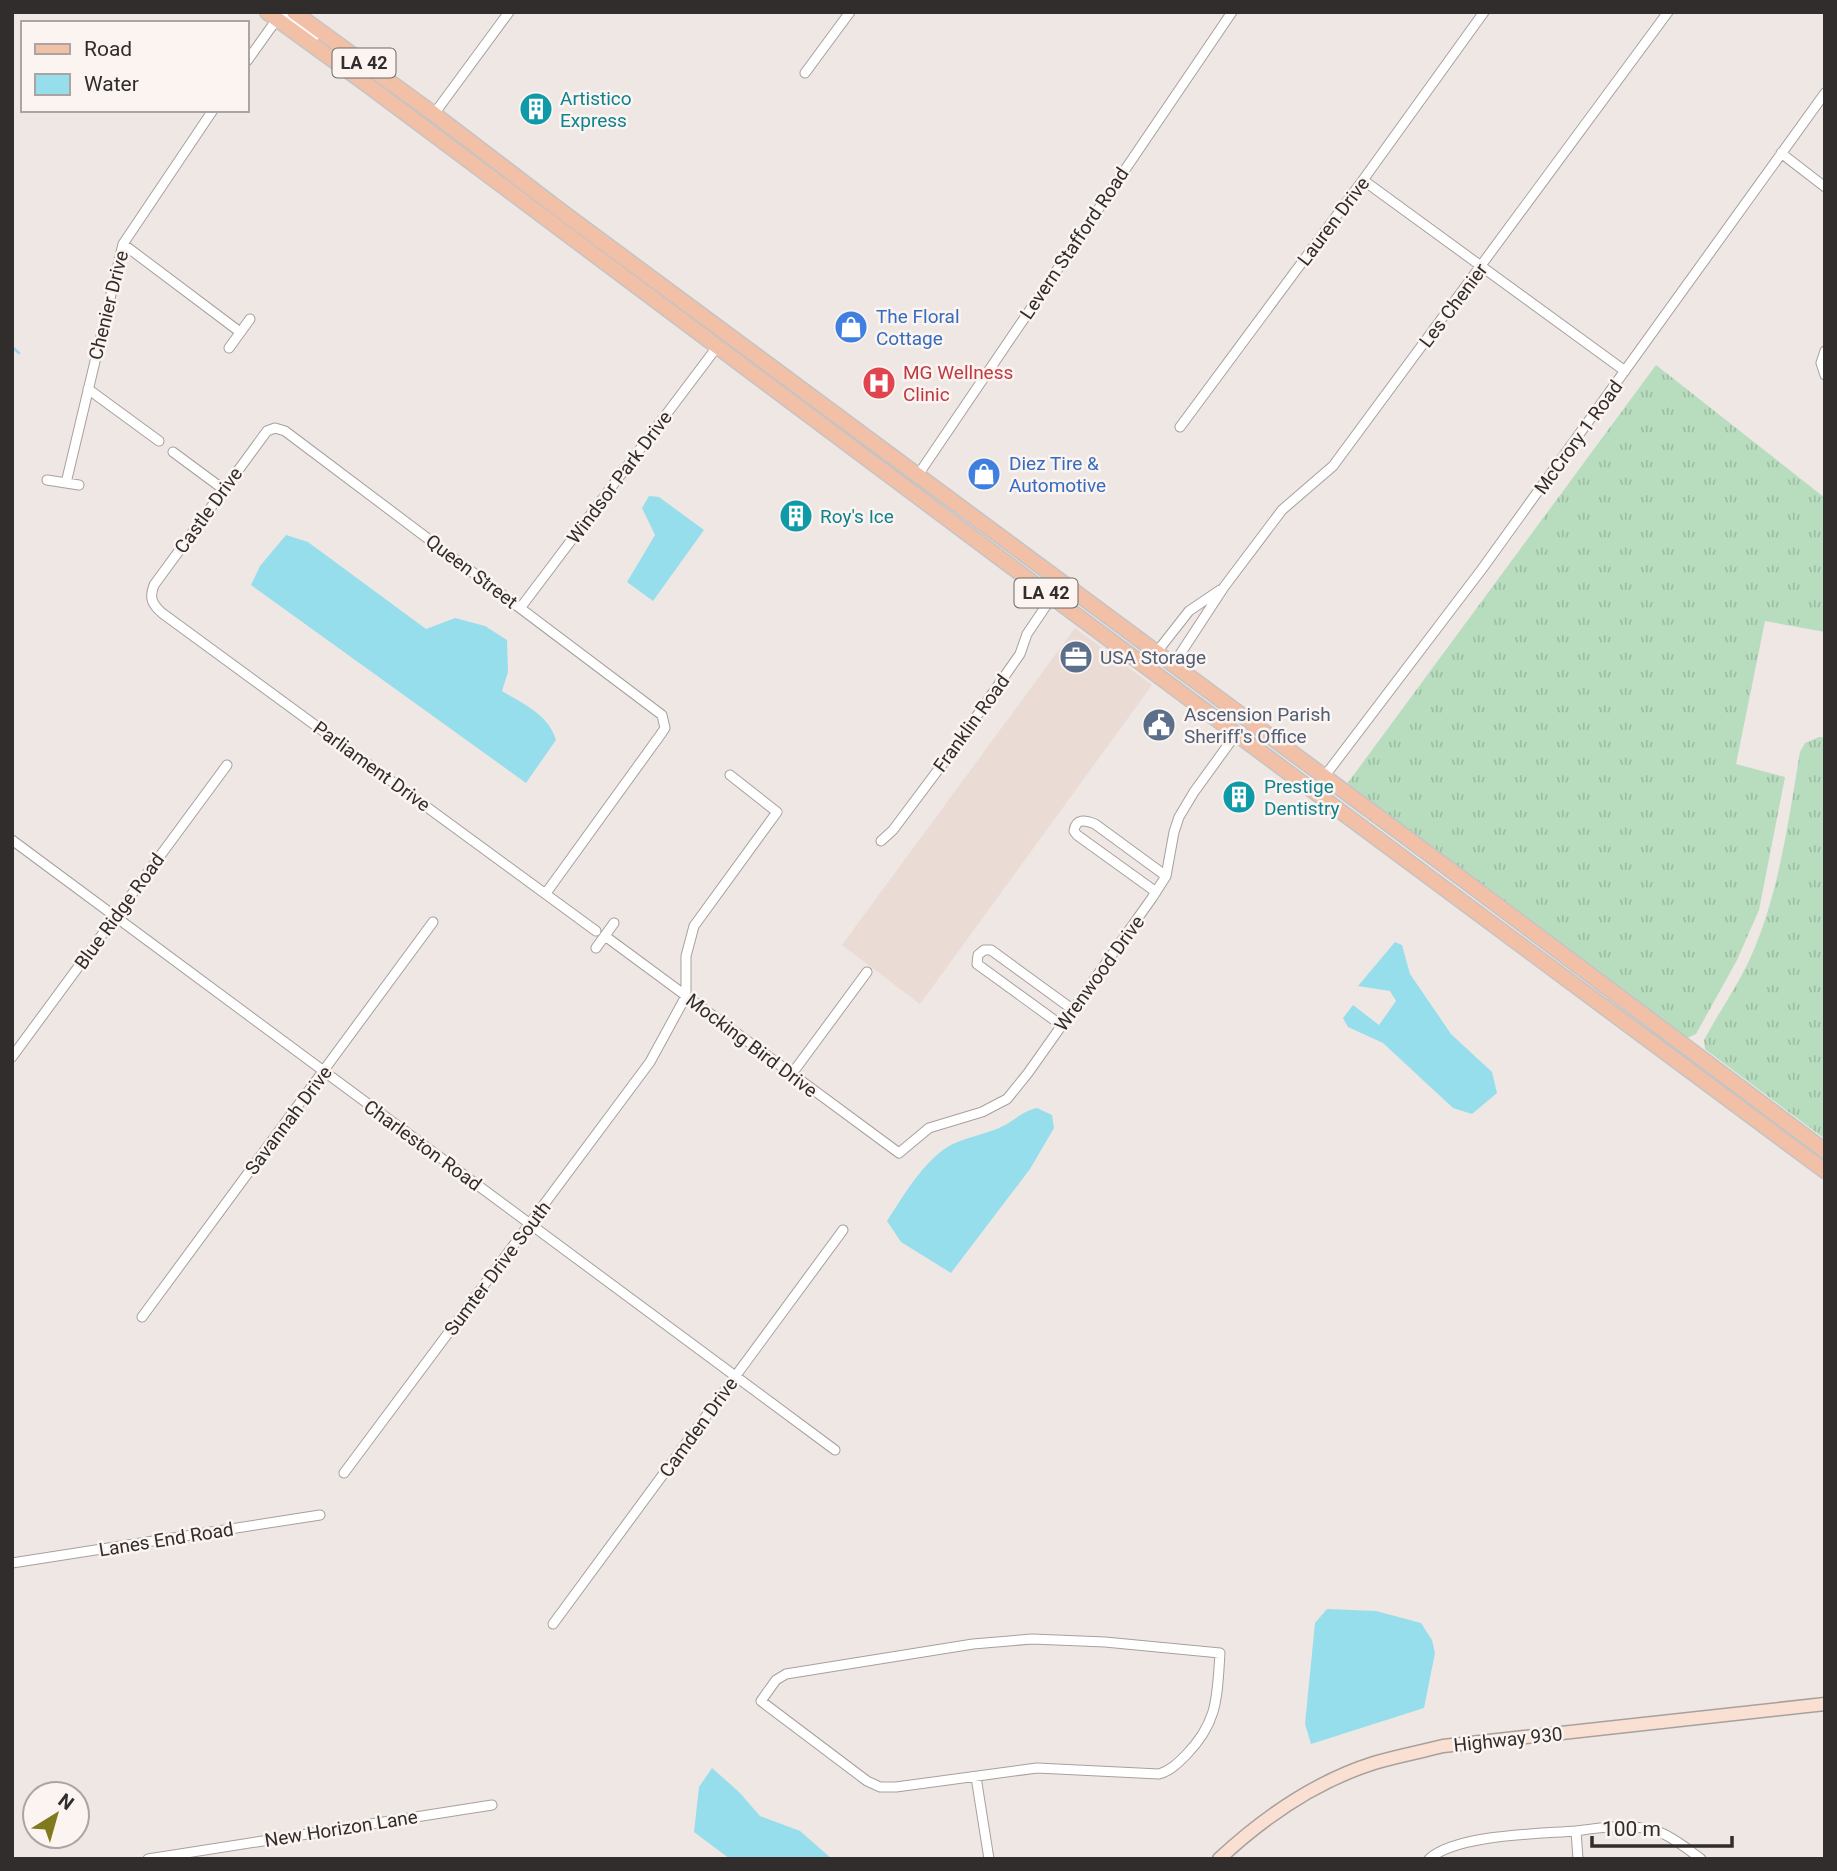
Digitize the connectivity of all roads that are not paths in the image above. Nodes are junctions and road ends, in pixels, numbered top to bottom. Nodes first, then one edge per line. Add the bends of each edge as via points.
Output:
1 (294, 12) edge
2 (509, 12) edge
3 (850, 12) edge
4 (1232, 12) edge
5 (1484, 12) edge
6 (1668, 12) edge
7 (272, 16) edge
8 (353, 54) junction
9 (248, 59) edge
10 (805, 73) dead end
11 (369, 86) junction
12 (1825, 93) edge
13 (212, 112) edge
14 (434, 114) junction
15 (1781, 153) junction
16 (1363, 180) junction
17 (1825, 187) edge
18 (123, 244) junction
19 (1482, 266) junction
20 (250, 318) dead end
21 (240, 332) junction
22 (717, 347) junction
23 (229, 348) dead end
24 (1824, 352) edge
25 (743, 366) junction
26 (1625, 371) junction
27 (1825, 375) edge
28 (88, 389) junction
29 (804, 391) junction
30 (1180, 427) dead end
31 (275, 429) joint
32 (159, 441) dead end
33 (173, 452) dead end
34 (860, 452) junction
35 (918, 474) junction
36 (47, 480) dead end
37 (66, 483) junction
38 (79, 485) dead end
39 (223, 489) junction
40 (1023, 575) junction
41 (1224, 587) junction
42 (1052, 597) junction
43 (151, 598) joint
44 (521, 607) junction
45 (1114, 628) junction
46 (1156, 653) junction
47 (1173, 665) junction
48 (1236, 734) junction
49 (227, 765) dead end
50 (730, 775) dead end
51 (1324, 776) junction
52 (1362, 826) junction
53 (12, 840) edge
54 (881, 842) dead end
55 (1441, 863) junction
56 (1166, 876) junction
57 (1156, 892) junction
58 (545, 893) junction
59 (115, 917) junction
60 (433, 922) dead end
61 (614, 923) dead end
62 (596, 931) dead end
63 (605, 936) junction
64 (596, 948) dead end
65 (867, 972) dead end
66 (686, 996) junction
67 (1072, 1009) junction
68 (1061, 1025) junction
69 (12, 1058) edge
70 (323, 1072) junction
71 (790, 1074) junction
72 (1825, 1151) edge
73 (899, 1153) joint
74 (1825, 1171) edge
75 (529, 1224) junction
76 (843, 1230) dead end
77 (142, 1317) dead end
78 (735, 1376) junction
79 (835, 1450) dead end
80 (344, 1473) dead end
81 (320, 1515) dead end
82 (12, 1563) edge
83 (553, 1624) dead end
84 (1825, 1704) edge
85 (976, 1777) junction
86 (492, 1805) dead end
87 (1576, 1831) junction
88 (148, 1859) edge
89 (989, 1859) edge
90 (1219, 1859) edge
91 (1429, 1859) edge
92 (1578, 1859) edge
93 (1701, 1859) edge

1 - 8 main road, LA 42
2 - 14 street
3 - 10 street
4 - 35 street, Levern Stafford Road
5 - 16 street, Lauren Drive
6 - 19 street, Les Chenier
7 - 8 street via 289,18 333,48
7 - 9 street
7 - 11 main road, LA 42
8 - 14 main road, LA 42
11 - 14 main road via 386,91 426,118
11 - 22 main road, LA 42
12 - 15 street, McCrory 1 Road
13 - 18 street, Chenier Drive
14 - 29 main road, LA 42
15 - 17 street
15 - 26 street, McCrory 1 Road
16 - 19 street
16 - 30 street, Lauren Drive
18 - 21 street
18 - 28 street, Chenier Drive
19 - 26 street
19 - 41 street, Les Chenier via 1333,466 1282,510
20 - 21 street
21 - 23 street
22 - 25 main road, LA 42
22 - 44 street, Windsor Park Drive
24 - 27 street
25 - 29 main road via 763,368
25 - 34 main road, LA 42
26 - 51 street, McCrory 1 Road
28 - 32 street
28 - 37 street, Chenier Drive
29 - 35 main road, LA 42
31 - 39 street, Castle Drive via 261,437
31 - 44 street, Queen Street via 285,431
33 - 39 street
34 - 35 main road via 878,456 909,477
34 - 40 main road, LA 42
35 - 45 main road, LA 42
36 - 37 street
37 - 38 street
39 - 43 street, Castle Drive via 154,585
40 - 42 main road, LA 42
40 - 45 main road via 1050,586
41 - 46 street, Les Chenier via 1189,611
41 - 47 street, Les Chenier
42 - 48 main road, LA 42
42 - 54 street, Franklin Road via 987,702
43 - 58 street, Parliament Drive via 162,613
44 - 58 street, Queen Street via 657,709 665,720 661,734
45 - 46 main road, LA 42
45 - 47 main road via 1155,663
46 - 47 main road, LA 42
47 - 51 main road, LA 42
48 - 51 main road via 1261,743 1311,780
48 - 52 main road, LA 42
48 - 56 street, Wrenwood Drive via 1179,817
49 - 59 street, Blue Ridge Road
50 - 66 street via 777,812 694,926 686,956
51 - 55 main road, LA 42
52 - 55 main road via 1380,826 1412,850
52 - 74 main road, LA 42
53 - 59 street, Charleston Road
55 - 72 main road, LA 42
56 - 57 street, Wrenwood Drive
56 - 57 street via 1095,824 1086,820 1075,825 1077,835
57 - 67 street, Wrenwood Drive
58 - 62 street, Parliament Drive
59 - 69 street, Blue Ridge Road
59 - 70 street, Charleston Road
60 - 70 street, Savannah Drive
61 - 63 street
63 - 64 street
63 - 66 street, Mocking Bird Drive
65 - 71 street
66 - 71 street, Mocking Bird Drive
66 - 75 street, Sumter Drive South via 650,1062
67 - 68 street, Wrenwood Drive
67 - 68 street via 991,950 978,955 977,964
68 - 73 street, Wrenwood Drive via 1007,1098 982,1112 929,1128
70 - 75 street, Charleston Road
70 - 77 street, Savannah Drive
71 - 73 street, Mocking Bird Drive
75 - 78 street, Charleston Road
75 - 80 street, Sumter Drive South
76 - 78 street, Camden Drive
78 - 79 street, Charleston Road
78 - 83 street, Camden Drive
81 - 82 street, Lanes End Road
84 - 90 street, Highway 930 via 1443,1746 1396,1757 1311,1793 1264,1821
85 - 85 street via 880,1787 761,1701 786,1674 974,1644 1059,1639 1220,1653 1211,1723 1200,1740 1165,1772 1148,1775 1037,1768
85 - 89 street
86 - 88 street, New Horizon Lane
87 - 91 street via 1457,1844
87 - 92 street
87 - 93 street via 1636,1827 1661,1833

